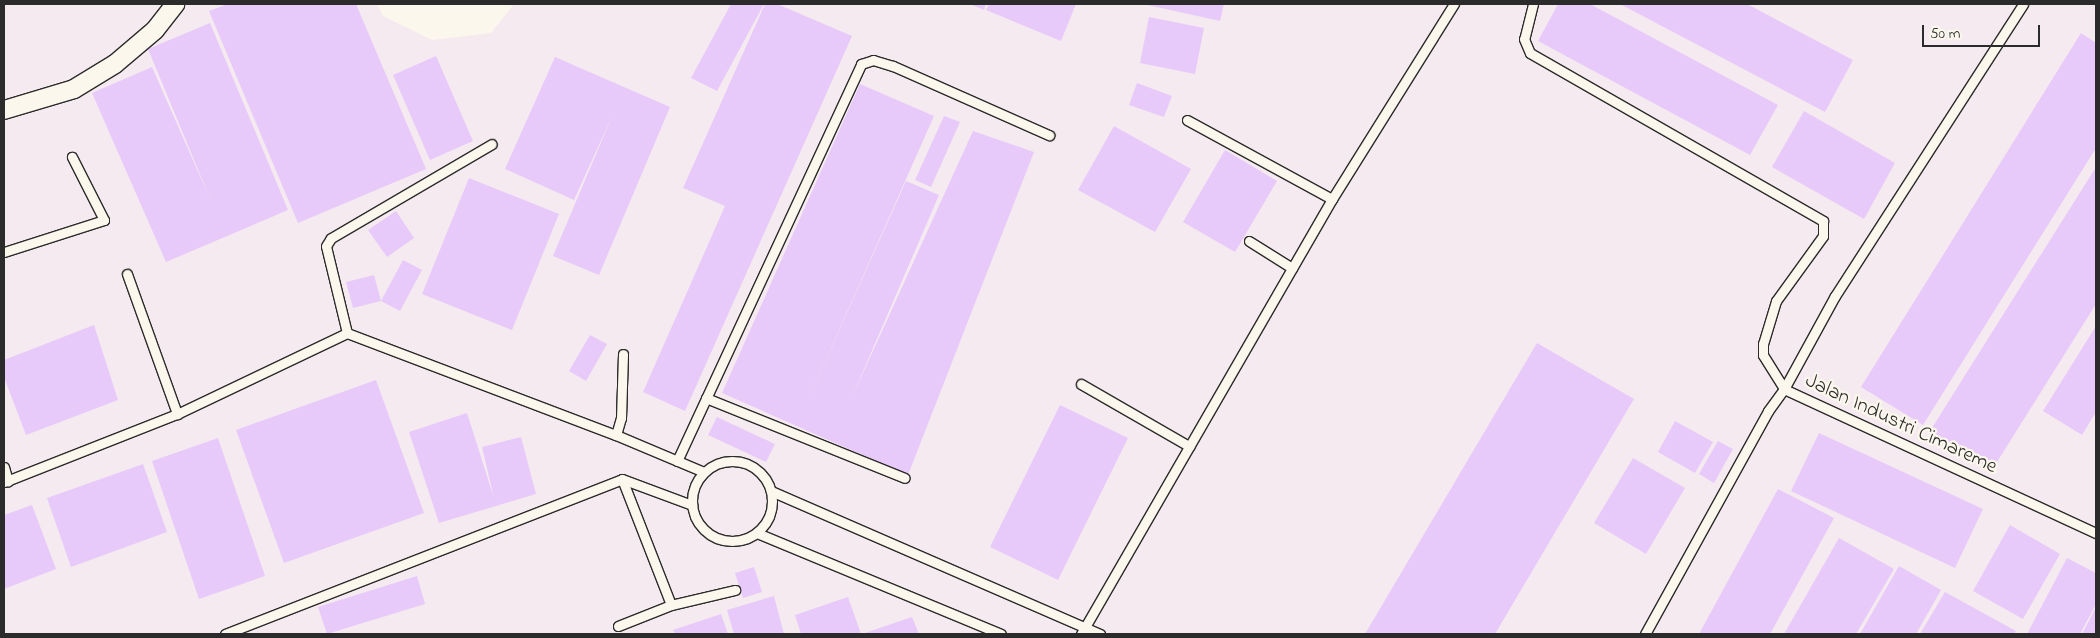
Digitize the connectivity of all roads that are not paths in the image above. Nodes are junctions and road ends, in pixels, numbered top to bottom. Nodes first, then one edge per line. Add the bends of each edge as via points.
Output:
1 (175, 4) edge
2 (1454, 4) edge
3 (1533, 4) edge
4 (2023, 4) edge
5 (4, 110) edge
6 (1187, 120) dead end
7 (1049, 135) dead end
8 (492, 144) dead end
9 (72, 157) dead end
10 (1332, 199) junction
11 (1249, 241) dead end
12 (4, 252) edge
13 (1292, 268) junction
14 (126, 274) dead end
15 (347, 333) junction
16 (623, 354) dead end
17 (1081, 384) dead end
18 (1784, 389) junction
19 (706, 398) junction
20 (177, 414) junction
21 (616, 435) junction
22 (1189, 446) junction
23 (677, 461) junction
24 (4, 467) edge
25 (704, 472) junction
26 (904, 478) dead end
27 (622, 479) junction
28 (6, 482) edge
29 (771, 491) junction
30 (692, 505) junction
31 (757, 533) junction
32 (2096, 533) edge
33 (735, 590) dead end
34 (671, 605) junction
35 (618, 626) dead end
36 (1082, 631) edge
37 (225, 634) edge
38 (1001, 634) edge
39 (1100, 634) edge
40 (1645, 634) edge

1 - 5 street via 155,30 115,64 74,89
2 - 10 lane
3 - 18 lane via 1524,39 1530,53 1823,221 1823,236 1776,301 1763,344 1763,355
4 - 18 lane via 1835,296
6 - 10 lane
7 - 19 lane via 893,66 873,60 861,64
8 - 15 lane via 331,238 326,246
9 - 12 lane via 104,220
10 - 13 lane
11 - 13 lane
13 - 22 lane
14 - 20 lane
15 - 20 lane
15 - 21 lane
16 - 21 lane via 621,418
17 - 22 lane
18 - 32 lane, Jalan Industri Cimareme
18 - 40 lane, Jalan Industri Cimareme via 1768,411
19 - 23 lane
19 - 26 lane
20 - 28 lane
21 - 23 lane
22 - 36 lane
23 - 25 lane
24 - 28 lane
25 - 29 lane via 722,462 743,462 761,473
25 - 30 lane via 692,493
27 - 30 lane
27 - 34 lane
27 - 37 lane
29 - 31 lane via 772,507 767,521
29 - 36 lane
30 - 31 lane via 697,521 709,534 724,540 741,540
31 - 38 lane
33 - 34 lane
34 - 35 lane
36 - 39 lane

